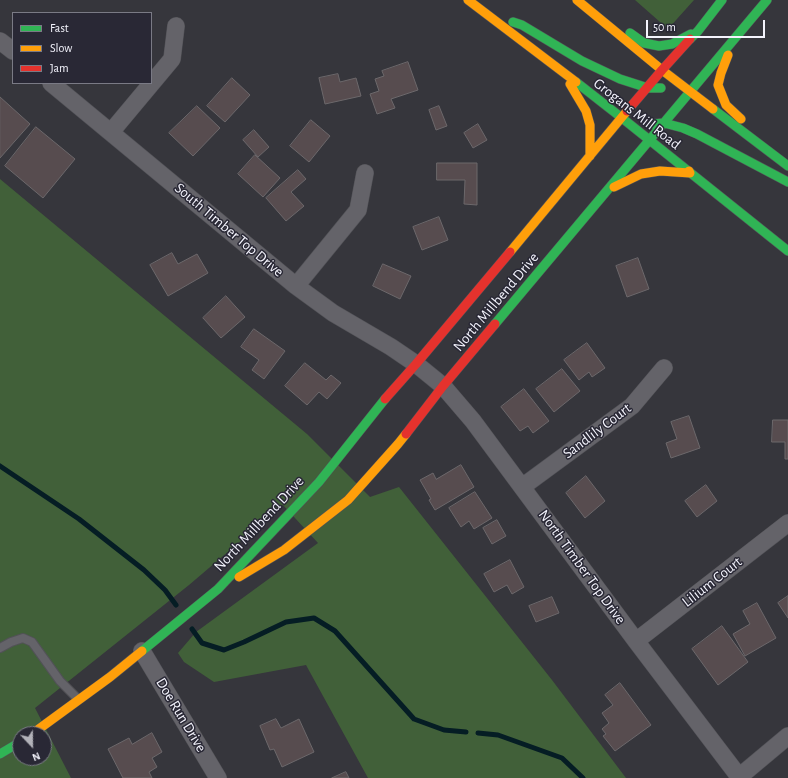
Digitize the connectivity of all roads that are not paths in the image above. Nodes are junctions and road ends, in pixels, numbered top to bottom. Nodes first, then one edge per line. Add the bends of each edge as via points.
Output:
1 (468, 0) edge
2 (577, 0) edge
3 (722, 0) edge
4 (767, 0) edge
5 (487, 14) junction
6 (595, 15) junction
7 (176, 26) dead end
8 (698, 30) junction
9 (735, 39) junction
10 (0, 41) edge
11 (12, 50) edge
12 (627, 53) dead end
13 (662, 70) junction
14 (565, 74) junction
15 (641, 76) dead end
16 (152, 83) edge
17 (52, 84) edge
18 (151, 84) edge
19 (648, 88) junction
20 (669, 92) junction
21 (691, 92) junction
22 (645, 103) dead end
23 (666, 109) dead end
24 (622, 118) junction
25 (664, 123) junction
26 (640, 125) junction
27 (111, 132) junction
28 (669, 135) dead end
29 (649, 140) junction
30 (679, 152) dead end
31 (590, 156) junction
32 (788, 165) edge
33 (690, 173) junction
34 (365, 174) dead end
35 (788, 182) edge
36 (609, 189) junction
37 (788, 251) edge
38 (296, 286) junction
39 (416, 364) junction
40 (664, 368) dead end
41 (443, 386) junction
42 (522, 486) junction
43 (788, 523) edge
44 (218, 589) junction
45 (636, 641) junction
46 (0, 648) edge
47 (142, 651) junction
48 (78, 700) junction
49 (43, 726) edge
50 (788, 736) edge
51 (12, 747) edge
52 (0, 754) edge
53 (739, 777) edge
54 (218, 778) edge

1 - 5 street, Grogans Mill Road
2 - 6 street
3 - 8 street, North Millbend Drive
4 - 9 street, North Millbend Drive
5 - 14 street, Grogans Mill Road
5 - 19 street via 522,25 582,61 620,79
6 - 8 street via 614,23 644,43 660,46 672,44
6 - 12 street
6 - 13 street
7 - 16 street via 172,59
8 - 13 street, North Millbend Drive
9 - 21 street, North Millbend Drive
9 - 32 street via 718,85 726,105
10 - 11 street
13 - 19 street, North Millbend Drive
13 - 20 street
13 - 21 street
14 - 24 street, Grogans Mill Road
14 - 31 street via 586,111 590,125
15 - 19 street
17 - 27 street, South Timber Top Drive
18 - 27 street
19 - 20 street
19 - 22 street
19 - 24 street, North Millbend Drive
20 - 21 street
21 - 25 street, North Millbend Drive
21 - 32 street
23 - 25 street
24 - 26 street
24 - 29 street, Grogans Mill Road
24 - 31 street, North Millbend Drive
25 - 26 street
25 - 28 street
25 - 29 street, North Millbend Drive
25 - 35 street via 697,134
26 - 29 street
27 - 38 street, South Timber Top Drive
29 - 33 street, Grogans Mill Road
29 - 36 street, North Millbend Drive
30 - 33 street
31 - 39 street, North Millbend Drive
33 - 36 street via 660,171 641,174
33 - 37 street, Grogans Mill Road
34 - 38 street via 358,210
36 - 41 street, North Millbend Drive
38 - 39 street, South Timber Top Drive via 333,313
39 - 41 street, North Timber Top Drive
39 - 44 street, North Millbend Drive via 378,407 319,482
40 - 42 street, Sandlily Court via 632,406
41 - 42 street, North Timber Top Drive
41 - 44 street, North Millbend Drive via 398,444 348,500 284,550
42 - 45 street, North Timber Top Drive
43 - 45 street, Lilium Court
44 - 47 street, North Millbend Drive
45 - 53 street, North Timber Top Drive
46 - 48 lane via 23,638 32,642 60,681
47 - 48 street, North Millbend Drive
47 - 54 street, Doe Run Drive
48 - 49 street, North Millbend Drive
50 - 53 street
51 - 52 street

